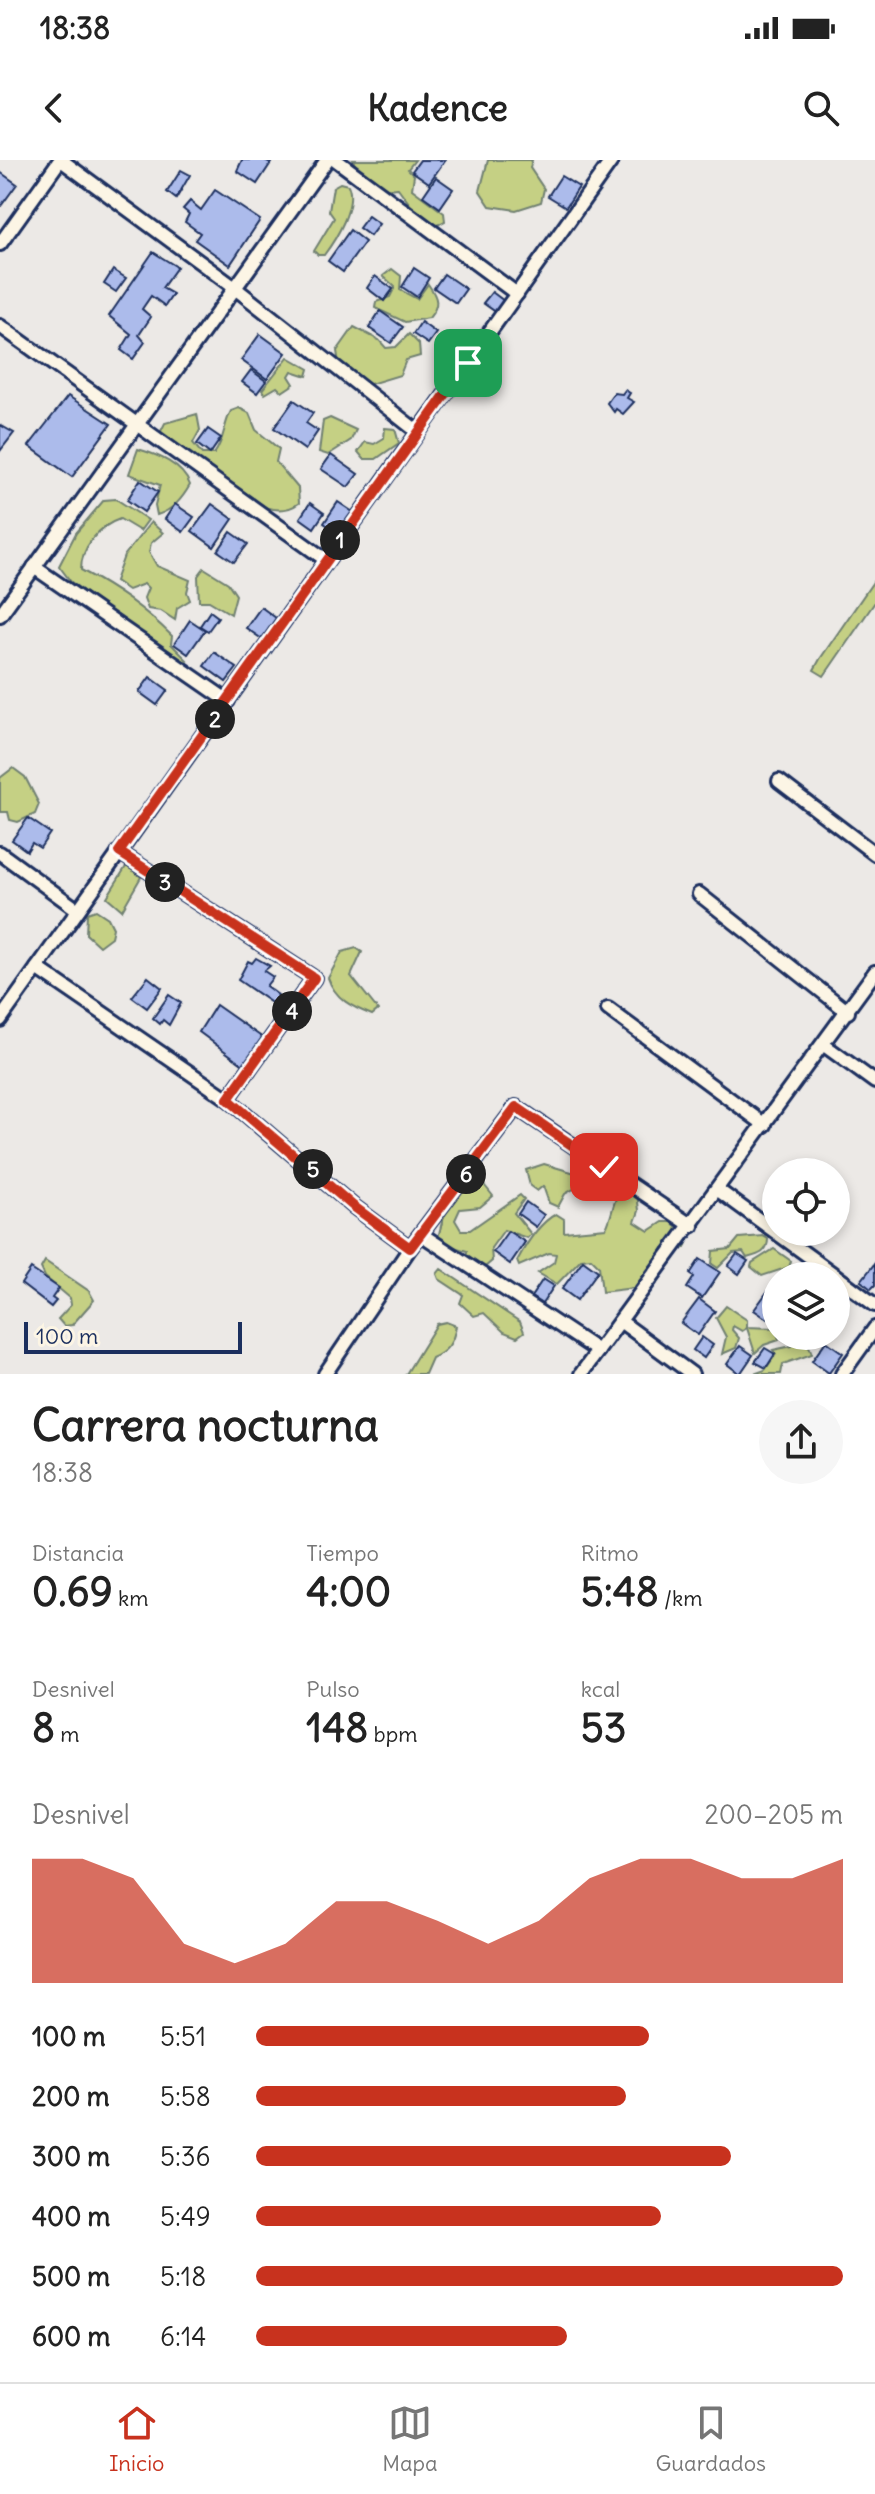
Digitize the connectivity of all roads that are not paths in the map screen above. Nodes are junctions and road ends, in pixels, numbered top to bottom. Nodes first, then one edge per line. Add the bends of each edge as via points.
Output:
1 (60, 160) edge
2 (327, 160) edge
3 (336, 160) edge
4 (612, 160) edge
5 (0, 244) edge
6 (235, 288) junction
7 (517, 294) junction
8 (0, 326) edge
9 (136, 426) junction
10 (418, 432) junction
11 (326, 560) junction
12 (34, 567) junction
13 (0, 615) edge
14 (228, 701) junction
15 (779, 781) dead end
16 (119, 852) junction
17 (0, 853) edge
18 (875, 854) edge
19 (699, 894) dead end
20 (78, 910) junction
21 (37, 968) junction
22 (875, 972) edge
23 (608, 1009) dead end
24 (848, 1012) junction
25 (0, 1020) edge
26 (824, 1045) junction
27 (875, 1082) edge
28 (228, 1099) junction
29 (765, 1125) junction
30 (718, 1190) junction
31 (692, 1226) junction
32 (421, 1234) junction
33 (410, 1248) junction
34 (817, 1262) edge
35 (850, 1286) edge
36 (875, 1305) edge
37 (620, 1321) junction
38 (875, 1328) edge
39 (598, 1351) junction
40 (325, 1374) edge
41 (581, 1374) edge
42 (692, 1374) edge
43 (842, 1374) edge

1 - 5 street
1 - 6 street
2 - 6 street
3 - 7 street
4 - 7 street
6 - 9 street
6 - 10 street
7 - 10 street
8 - 9 street
9 - 11 street
9 - 12 street
10 - 11 street
11 - 14 street
12 - 13 street
12 - 14 street
14 - 16 street
15 - 18 street
16 - 20 street
16 - 28 street via 314,978
17 - 20 street
19 - 24 street
20 - 21 street
21 - 25 street
21 - 28 street
22 - 24 street
23 - 29 street
24 - 26 street
26 - 27 street
26 - 29 street
28 - 33 street
29 - 30 street
30 - 31 street
30 - 34 street
31 - 32 street via 516,1107
31 - 37 street
32 - 33 street
32 - 39 street
33 - 40 street
35 - 36 street
37 - 39 street
37 - 42 street
38 - 43 street
39 - 41 street

